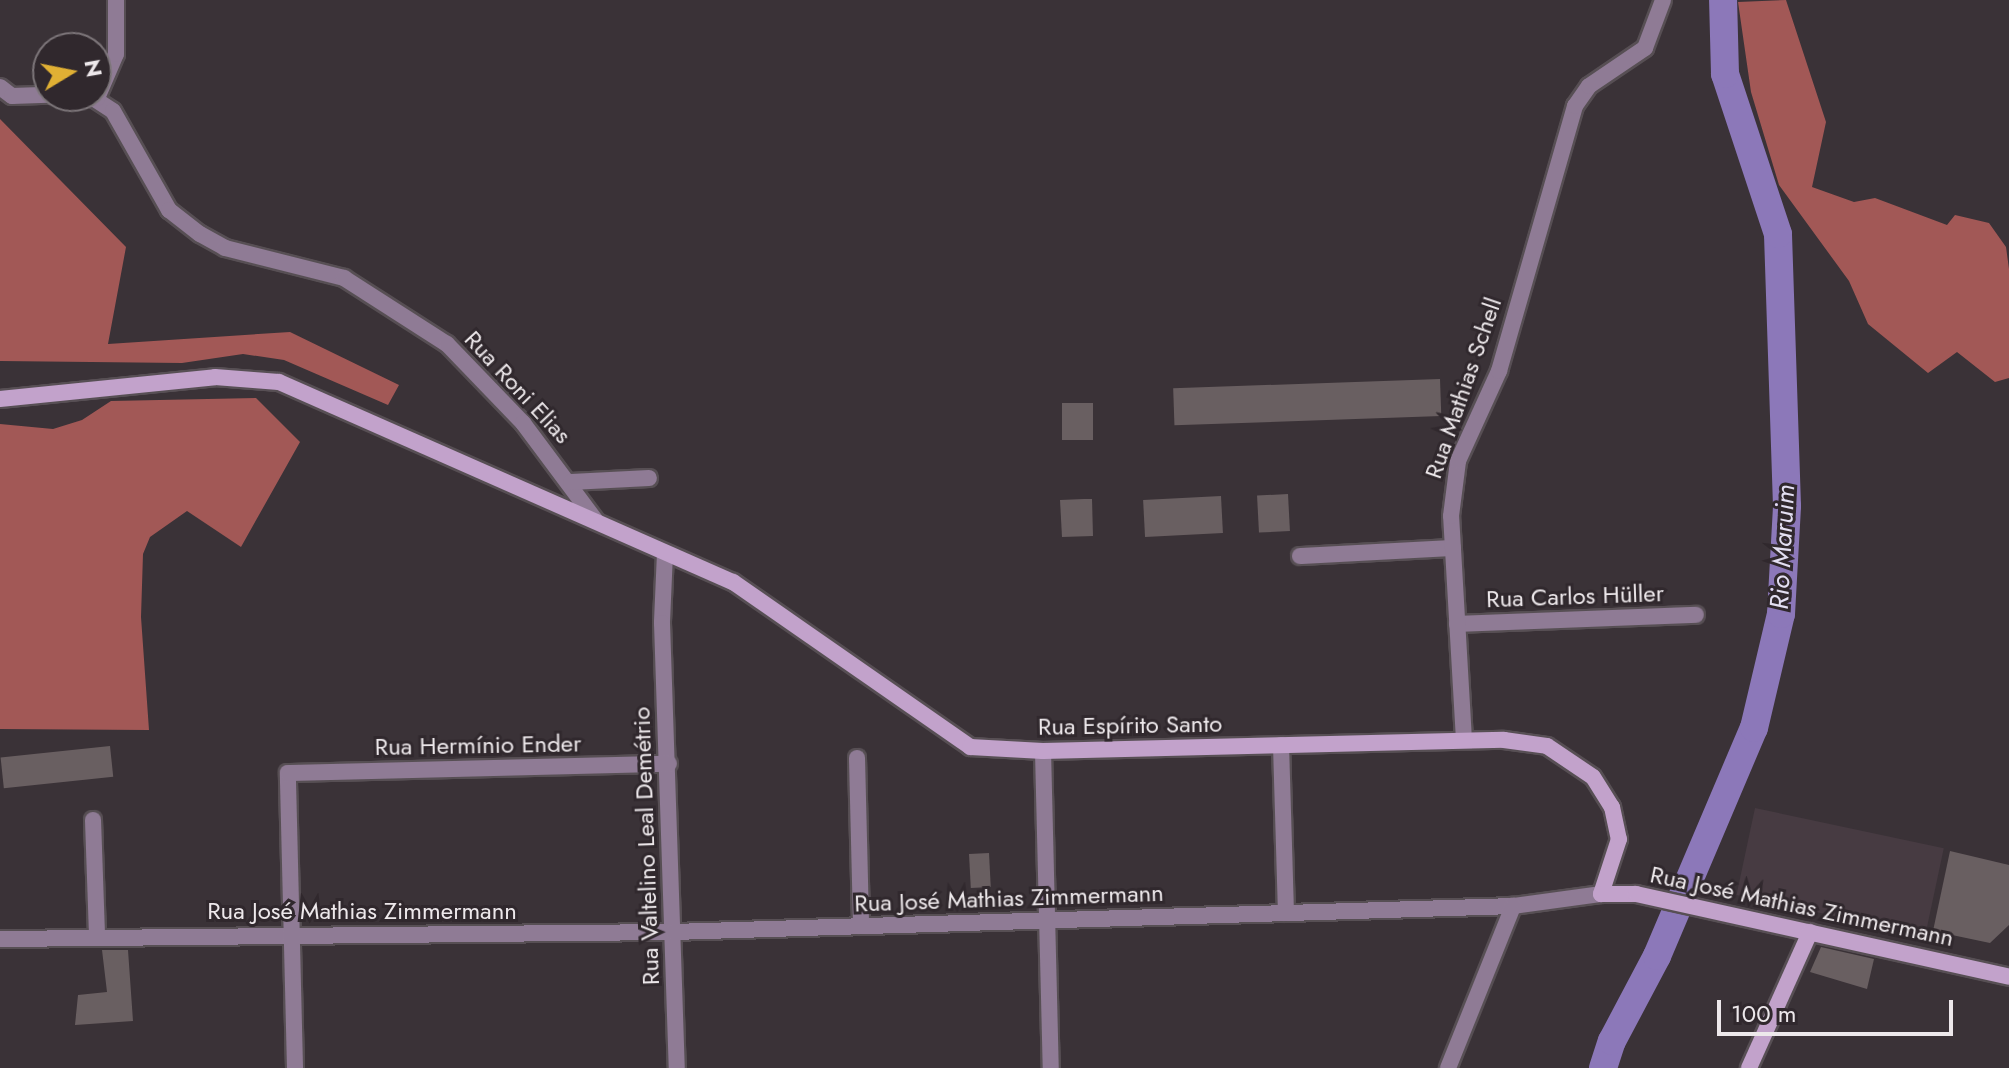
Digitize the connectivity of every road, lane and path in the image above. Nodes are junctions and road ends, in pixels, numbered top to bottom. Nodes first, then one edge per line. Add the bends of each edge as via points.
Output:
1 (116, 0) edge
2 (1663, 0) edge
3 (112, 62) edge
4 (0, 87) edge
5 (32, 95) edge
6 (110, 112) edge
7 (0, 399) edge
8 (649, 478) dead end
9 (571, 482) junction
10 (596, 521) junction
11 (1453, 548) junction
12 (665, 553) junction
13 (1300, 556) dead end
14 (1696, 615) dead end
15 (1457, 624) junction
16 (1464, 740) junction
17 (1281, 745) junction
18 (1043, 751) junction
19 (857, 758) dead end
20 (669, 764) junction
21 (93, 820) dead end
22 (1601, 894) junction
23 (1513, 906) junction
24 (1286, 913) junction
25 (1048, 921) junction
26 (861, 926) junction
27 (673, 932) junction
28 (1810, 932) junction
29 (97, 935) junction
30 (291, 936) junction
31 (0, 939) edge
32 (2009, 977) edge
33 (295, 1068) edge
34 (677, 1068) edge
35 (1051, 1068) edge
36 (1448, 1068) edge
37 (1749, 1068) edge

1 - 3 street
2 - 11 street, Rua Mathias Schell via 1645,48 1589,86 1570,118 1499,371 1458,461 1451,499
4 - 5 street via 12,96
6 - 9 street, Rua Roni Elias via 158,195 186,223 225,248 335,274 420,324 496,392
7 - 10 street, Rua Espírito Santo via 260,377 388,426
8 - 9 street
9 - 10 street, Rua Roni Elias
10 - 12 street, Rua Espírito Santo
11 - 13 street
11 - 15 street, Rua Mathias Schell
12 - 18 street, Rua Espírito Santo via 745,589 961,743 983,750
12 - 20 street, Rua Valtelino Leal Demétrio via 662,623
14 - 15 street, Rua Carlos Hüller
15 - 16 street, Rua Mathias Schell
16 - 17 street, Rua Espírito Santo
16 - 22 street, Rua Espírito Santo via 1547,746 1593,777 1617,822 1619,839
17 - 18 street, Rua Espírito Santo
17 - 24 street
18 - 25 street
19 - 26 street
20 - 27 street, Rua Valtelino Leal Demétrio
20 - 30 street, Rua Hermínio Ender via 288,773
21 - 29 street
22 - 23 street, Rua José Mathias Zimmermann
22 - 28 street, Rua José Mathias Zimmermann via 1666,900
23 - 24 street, Rua José Mathias Zimmermann
23 - 36 street
24 - 25 street, Rua José Mathias Zimmermann
25 - 26 street, Rua José Mathias Zimmermann
25 - 35 street
26 - 27 street, Rua José Mathias Zimmermann
27 - 30 street, Rua José Mathias Zimmermann
27 - 34 street, Rua Valtelino Leal Demétrio
28 - 32 street, Rua José Mathias Zimmermann
28 - 37 street
29 - 30 street, Rua José Mathias Zimmermann
29 - 31 street, Rua José Mathias Zimmermann
30 - 33 street

